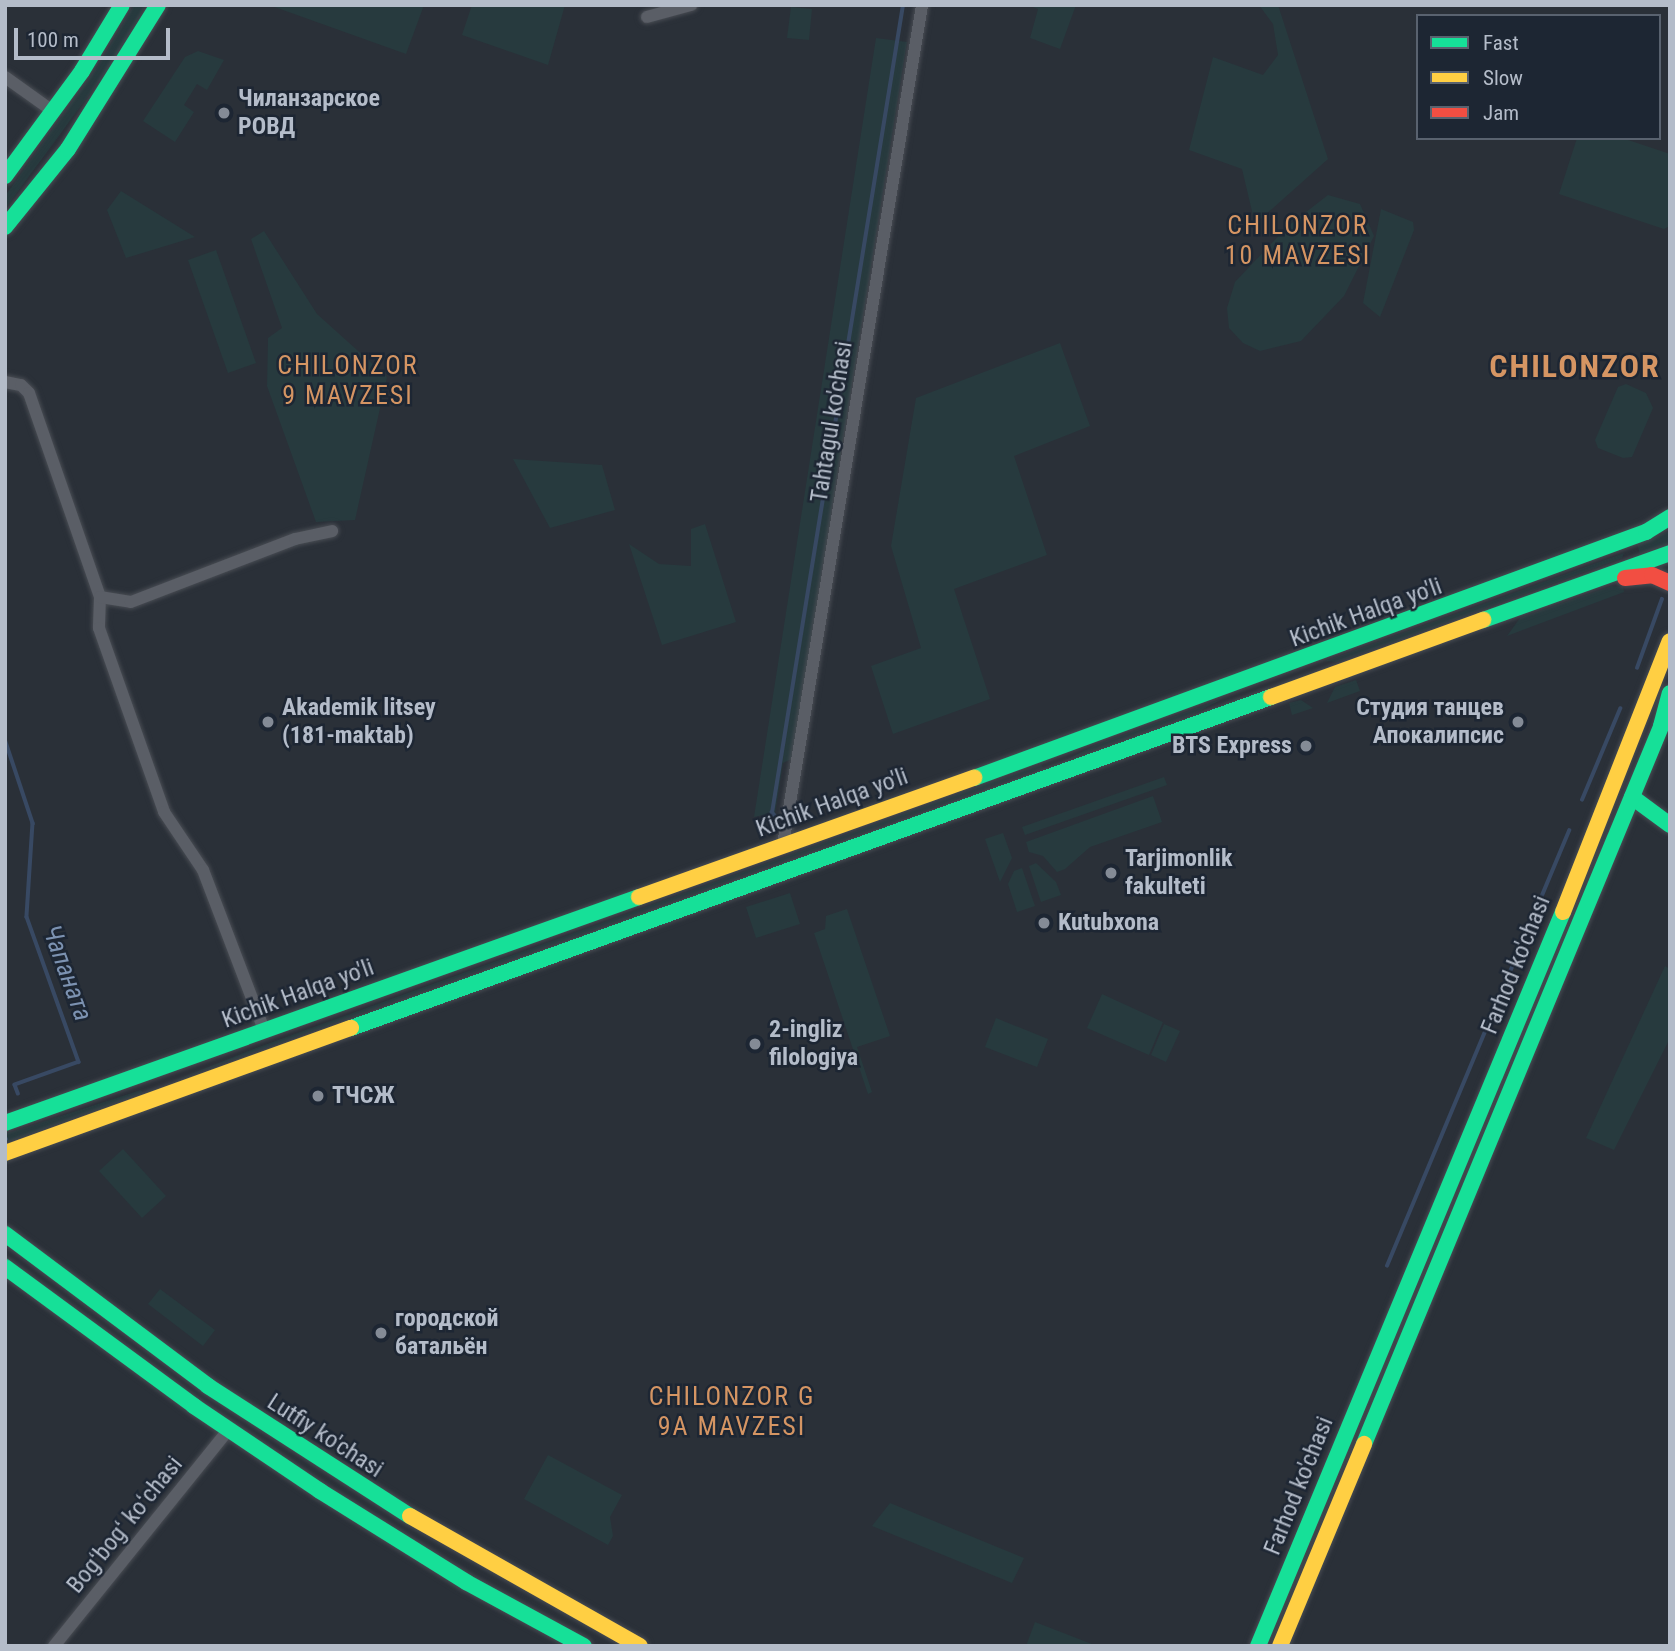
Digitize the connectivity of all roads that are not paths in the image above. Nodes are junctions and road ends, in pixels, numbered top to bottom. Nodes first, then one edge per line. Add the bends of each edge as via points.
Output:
1 (122, 5) edge
2 (158, 5) edge
3 (691, 5) edge
4 (920, 6) edge
5 (647, 17) dead end
6 (5, 77) edge
7 (54, 112) junction
8 (5, 176) edge
9 (5, 227) edge
10 (5, 382) edge
11 (1670, 517) edge
12 (1670, 526) edge
13 (332, 531) dead end
14 (1646, 532) junction
15 (1618, 542) junction
16 (1670, 553) edge
17 (1670, 583) edge
18 (100, 597) junction
19 (131, 601) junction
20 (1528, 602) junction
21 (98, 613) junction
22 (1670, 641) edge
23 (1670, 693) edge
24 (1670, 705) edge
25 (1661, 726) junction
26 (1056, 748) junction
27 (1064, 772) junction
28 (1614, 788) junction
29 (1632, 797) junction
30 (1670, 825) edge
31 (783, 845) junction
32 (264, 1030) junction
33 (161, 1067) junction
34 (171, 1091) junction
35 (5, 1123) edge
36 (5, 1153) edge
37 (5, 1234) edge
38 (5, 1267) edge
39 (1398, 1304) junction
40 (1418, 1312) junction
41 (208, 1386) junction
42 (194, 1406) junction
43 (228, 1430) junction
44 (54, 1646) edge
45 (584, 1646) edge
46 (640, 1646) edge
47 (1258, 1646) edge
48 (1280, 1646) edge

1 - 7 main road
2 - 9 main road via 68,149
3 - 5 street
4 - 31 street, Tahtagul ko'chasi
6 - 7 street
7 - 8 main road
10 - 18 street via 21,385 29,393
11 - 14 main road, Kichik Halqa yo'li
12 - 14 main road
13 - 19 street via 311,534
14 - 15 main road, Kichik Halqa yo'li
15 - 20 main road via 1630,550 1625,562
15 - 26 main road, Kichik Halqa yo'li
16 - 20 main road, Kichik Halqa yo'li
17 - 20 main road via 1639,574
18 - 19 street
18 - 21 street
19 - 21 street
20 - 27 main road, Kichik Halqa yo'li
21 - 32 street via 164,812 203,870
22 - 28 main road, Farhod ko'chasi
23 - 25 main road
24 - 25 main road, Farhod ko'chasi
25 - 29 main road, Farhod ko'chasi
26 - 27 main road via 1052,763
26 - 31 main road, Kichik Halqa yo'li
27 - 34 main road, Kichik Halqa yo'li
28 - 29 main road
28 - 39 main road, Farhod ko'chasi
29 - 30 main road
29 - 40 main road, Farhod ko'chasi
31 - 32 main road, Kichik Halqa yo'li
32 - 33 main road, Kichik Halqa yo'li
33 - 34 main road via 155,1081 160,1089
33 - 35 main road, Kichik Halqa yo'li
34 - 36 main road, Kichik Halqa yo'li
37 - 41 main road, Lutfiy ko'chasi
38 - 42 main road, Lutfiy ko'chasi
39 - 40 main road
39 - 47 main road, Farhod ko'chasi
40 - 48 main road, Farhod ko'chasi
41 - 42 main road
41 - 46 main road, Lutfiy ko'chasi via 403,1514
42 - 43 main road, Lutfiy ko'chasi
43 - 44 street, Bogʻbogʻ koʻchasi
43 - 45 main road, Lutfiy ko'chasi via 436,1564

